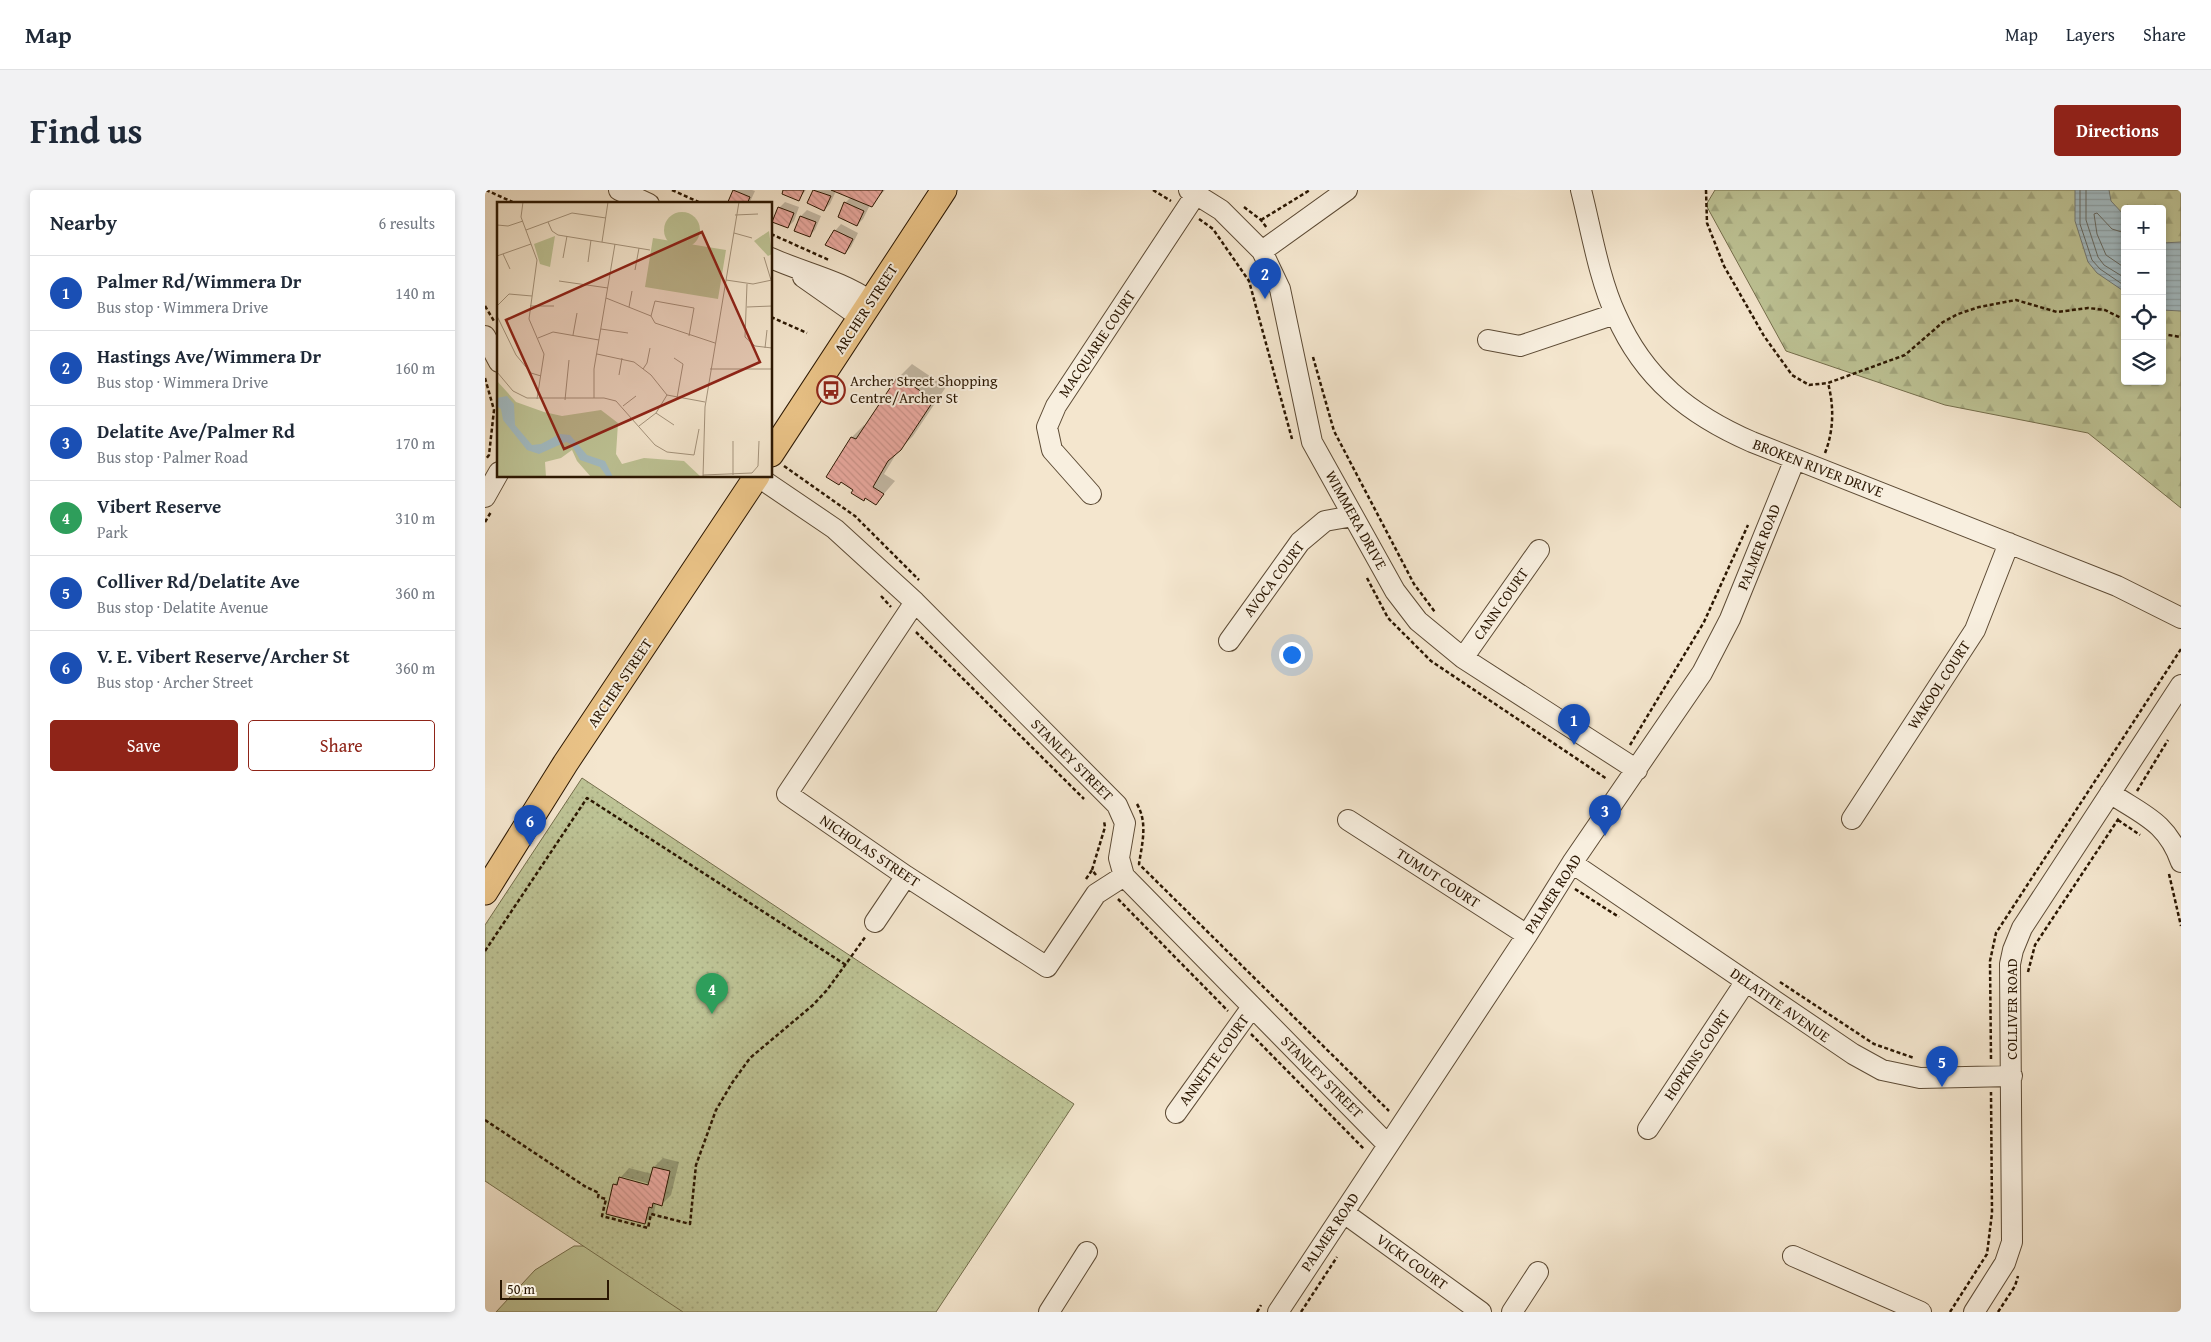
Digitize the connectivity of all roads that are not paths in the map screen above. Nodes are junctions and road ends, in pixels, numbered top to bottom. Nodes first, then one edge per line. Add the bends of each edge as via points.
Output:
1 (619, 190) edge
2 (927, 190) edge
3 (944, 190) edge
4 (1347, 190) edge
5 (1581, 190) edge
6 (1193, 192) edge
7 (645, 202) edge
8 (1269, 246) junction
9 (778, 261) edge
10 (859, 305) junction
11 (1615, 314) junction
12 (485, 336) edge
13 (1488, 340) dead end
14 (497, 358) edge
15 (798, 399) junction
16 (773, 424) edge
17 (773, 450) edge
18 (1795, 459) junction
19 (497, 476) edge
20 (739, 478) edge
21 (755, 478) edge
22 (760, 478) edge
23 (1091, 494) dead end
24 (485, 497) edge
25 (1353, 516) junction
26 (2009, 542) junction
27 (1539, 550) dead end
28 (688, 567) junction
29 (915, 602) junction
30 (2181, 618) edge
31 (1229, 641) dead end
32 (1463, 658) junction
33 (2181, 685) edge
34 (1629, 764) junction
35 (2110, 793) junction
36 (532, 804) junction
37 (1852, 819) dead end
38 (1348, 820) dead end
39 (1572, 863) junction
40 (485, 864) edge
41 (2175, 866) edge
42 (906, 876) junction
43 (1124, 876) junction
44 (485, 892) edge
45 (875, 922) road end
46 (1527, 935) junction
47 (1746, 981) junction
48 (1246, 1015) junction
49 (2012, 1076) junction
50 (1176, 1113) dead end
51 (1647, 1130) dead end
52 (1382, 1138) junction
53 (1343, 1212) junction
54 (1087, 1252) dead end
55 (1793, 1256) dead end
56 (1538, 1272) dead end
57 (1270, 1308) edge
58 (1049, 1312) edge
59 (1481, 1312) edge
60 (1512, 1312) edge
61 (1921, 1312) edge
62 (1974, 1312) edge

1 - 7 street
2 - 10 main road, ARCHER STREET
3 - 10 main road, ARCHER STREET
4 - 8 street
5 - 11 street, BROKEN RIVER DRIVE
6 - 8 street, WIMMERA DRIVE
6 - 23 street, MACQUARIE COURT via 1056,406 1047,427 1052,450
8 - 25 street, WIMMERA DRIVE via 1312,442
9 - 10 street
10 - 15 main road, ARCHER STREET
11 - 13 street via 1520,346
11 - 18 street, BROKEN RIVER DRIVE via 1648,369 1685,406 1728,432
12 - 14 street
15 - 16 main road, ARCHER STREET
15 - 17 main road, ARCHER STREET
18 - 26 street, BROKEN RIVER DRIVE
18 - 34 street, PALMER ROAD via 1730,619 1702,673
19 - 24 street
20 - 28 main road, ARCHER STREET
21 - 28 main road, ARCHER STREET
22 - 29 street, STANLEY STREET via 835,529
25 - 31 street, AVOCA COURT via 1325,521 1300,542
25 - 32 street, WIMMERA DRIVE via 1395,591 1418,622
26 - 30 street, BROKEN RIVER DRIVE via 2117,586
26 - 37 street, WAKOOL COURT via 1975,630
27 - 32 street, CANN COURT
28 - 36 main road, ARCHER STREET
29 - 42 street, NICHOLAS STREET via 787,794
29 - 43 street, STANLEY STREET via 1117,805 1125,823 1119,858
32 - 34 street, WIMMERA DRIVE
33 - 35 street, COLLIVER ROAD
34 - 39 street, PALMER ROAD
35 - 41 street via 2123,813 2159,824 2175,845
35 - 49 street, COLLIVER ROAD via 2015,942 2010,964
36 - 40 main road, ARCHER STREET
36 - 44 main road, ARCHER STREET
38 - 46 street, TUMUT COURT
39 - 46 street, PALMER ROAD
39 - 47 street, DELATITE AVENUE
42 - 43 street, NICHOLAS STREET via 1047,967 1096,894
42 - 45 street
43 - 48 street, STANLEY STREET
46 - 52 street, PALMER ROAD
47 - 49 street, DELATITE AVENUE via 1882,1070 1920,1078 1988,1064
47 - 51 street, HOPKINS COURT
48 - 50 street, ANNETTE COURT
48 - 52 street, STANLEY STREET
49 - 62 street, COLLIVER ROAD via 2012,1242 2005,1263
52 - 53 street, PALMER ROAD
53 - 57 street, PALMER ROAD
53 - 59 street, VICKI COURT
54 - 58 street
55 - 61 street
56 - 60 street

